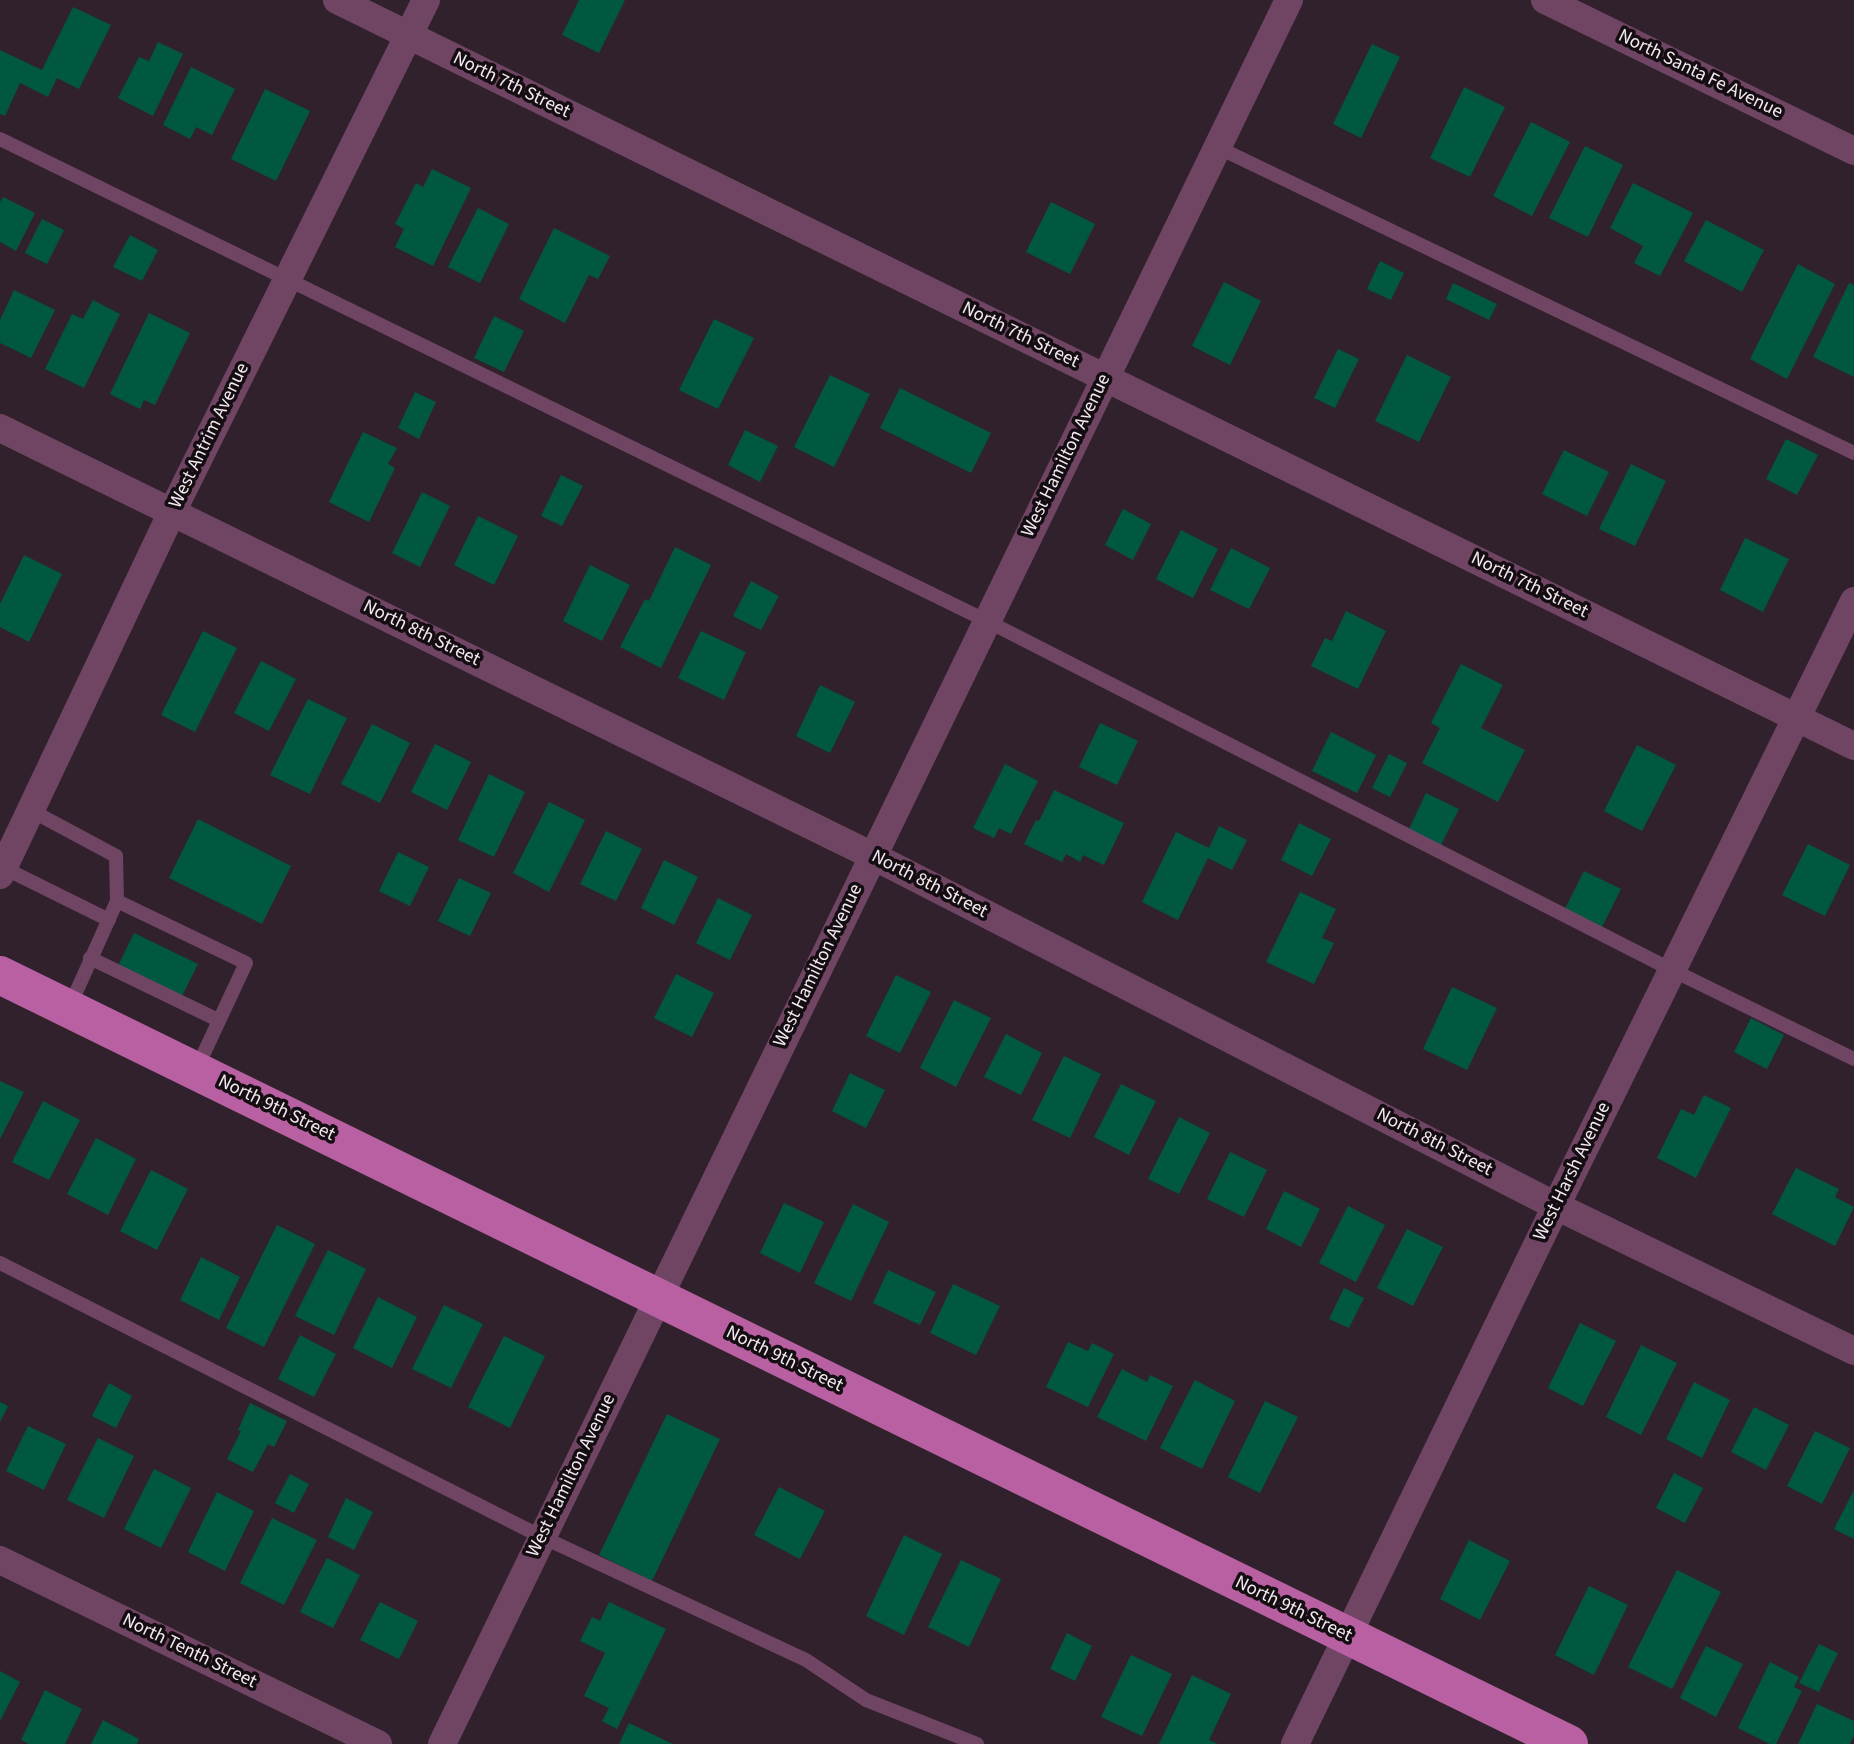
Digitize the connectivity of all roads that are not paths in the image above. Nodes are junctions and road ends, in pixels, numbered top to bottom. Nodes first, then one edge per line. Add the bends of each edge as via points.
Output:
1 (337, 0) edge
2 (426, 0) edge
3 (1289, 0) edge
4 (1545, 0) edge
5 (408, 35) junction
6 (0, 139) edge
7 (1217, 148) junction
8 (1854, 151) edge
9 (287, 280) junction
10 (1106, 378) junction
11 (0, 428) edge
12 (1854, 453) edge
13 (172, 512) junction
14 (1854, 601) edge
15 (987, 621) junction
16 (1797, 718) junction
17 (1854, 746) edge
18 (32, 811) junction
19 (873, 856) junction
20 (2, 872) edge
21 (117, 901) junction
22 (109, 920) junction
23 (90, 958) junction
24 (1672, 970) junction
25 (0, 975) edge
26 (68, 1010) junction
27 (218, 1020) junction
28 (1854, 1059) edge
29 (196, 1070) junction
30 (1556, 1206) junction
31 (0, 1263) edge
32 (658, 1298) junction
33 (1854, 1350) edge
34 (542, 1537) junction
35 (0, 1560) edge
36 (1347, 1637) junction
37 (378, 1744) edge
38 (442, 1744) edge
39 (977, 1744) edge
40 (1295, 1744) edge
41 (1569, 1744) edge

1 - 5 street, North 7th Street
2 - 5 street, West Antrim Avenue
3 - 7 street, West Hamilton Avenue
4 - 8 street, North Santa Fe Avenue
5 - 9 street, West Antrim Avenue
5 - 10 street, North 7th Street
6 - 9 lane
7 - 10 street, West Hamilton Avenue
7 - 12 lane
9 - 13 street, West Antrim Avenue
9 - 15 lane
10 - 15 street, West Hamilton Avenue
10 - 16 street, North 7th Street
11 - 13 street, North 8th Street
13 - 18 street, West Antrim Avenue
13 - 19 street, North 8th Street
14 - 16 street, West Harsh Avenue
15 - 19 street, West Hamilton Avenue
15 - 24 lane
16 - 17 street, North 7th Street
16 - 24 street, West Harsh Avenue
18 - 20 street, West Antrim Avenue
18 - 21 lane via 116,856
19 - 30 street, North 8th Street
19 - 32 street, West Hamilton Avenue
20 - 22 lane
21 - 22 lane
21 - 27 lane via 246,963
22 - 23 lane
23 - 26 lane
23 - 27 lane
24 - 28 lane
24 - 30 street, West Harsh Avenue
25 - 26 main road, North 9th Street
26 - 29 main road, North 9th Street
27 - 29 lane
29 - 32 main road, North 9th Street
30 - 33 street, North 8th Street
30 - 36 street, West Harsh Avenue
31 - 34 lane
32 - 34 street, West Hamilton Avenue
32 - 36 main road, North 9th Street
34 - 38 street, West Hamilton Avenue
34 - 39 lane via 806,1660 866,1700
35 - 37 street, North Tenth Street
36 - 40 street, West Harsh Avenue
36 - 41 main road, North 9th Street

